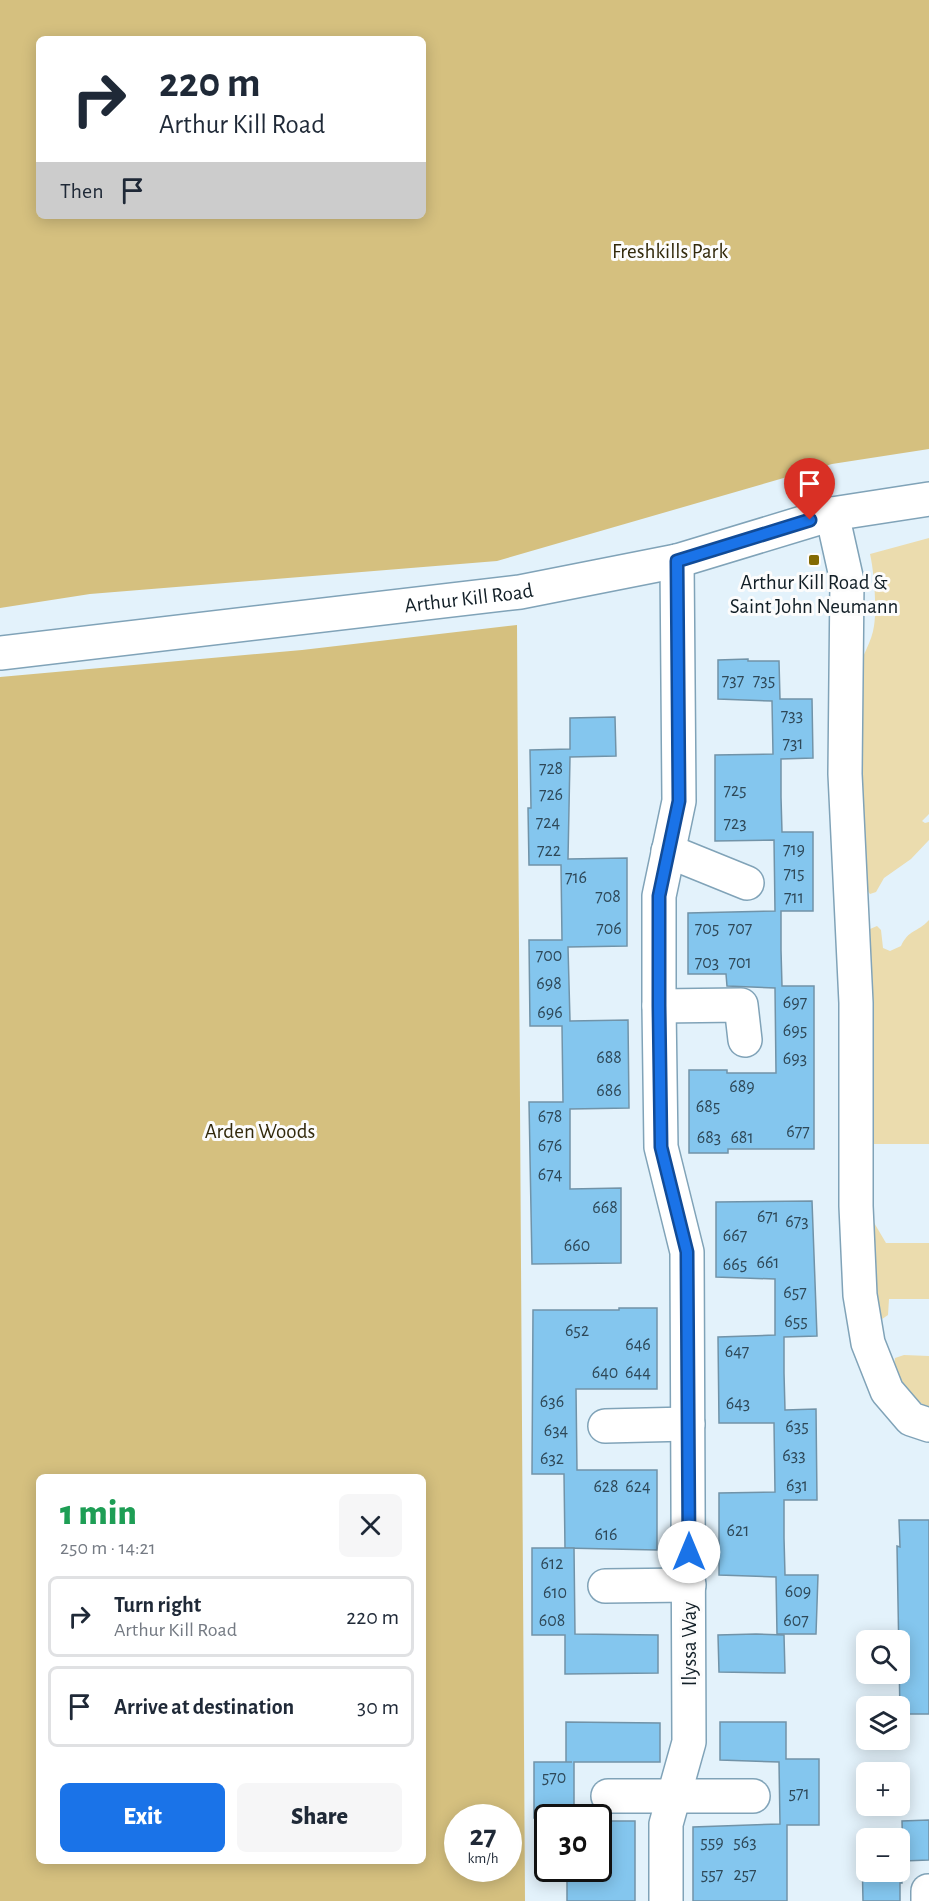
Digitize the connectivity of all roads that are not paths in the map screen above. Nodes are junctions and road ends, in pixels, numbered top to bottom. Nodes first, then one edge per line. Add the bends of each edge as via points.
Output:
1 (929, 499) edge
2 (832, 514) junction
3 (677, 561) junction
4 (0, 653) edge
5 (668, 851) junction
6 (747, 883) dead end
7 (659, 1006) junction
8 (746, 1041) dead end
9 (688, 1424) junction
10 (605, 1425) dead end
11 (929, 1425) edge
12 (688, 1585) junction
13 (605, 1586) dead end
14 (608, 1796) dead end
15 (674, 1796) junction
16 (753, 1796) dead end
17 (666, 1901) edge

1 - 2 street, Arthur Kill Road
2 - 3 street, Arthur Kill Road
2 - 11 street via 847,581 845,774 856,1003 860,1295 868,1343 887,1391 911,1419
3 - 4 street, Arthur Kill Road via 520,592
3 - 5 street, Ilyssa Way via 679,801
5 - 6 street
5 - 7 street, Ilyssa Way via 659,896
7 - 8 street via 741,1005
7 - 9 street, Ilyssa Way via 661,1147 687,1252
9 - 10 street
9 - 12 street, Ilyssa Way
12 - 13 street
12 - 15 street, Ilyssa Way via 689,1742
14 - 15 street
15 - 16 street
15 - 17 street, Ilyssa Way via 666,1824

